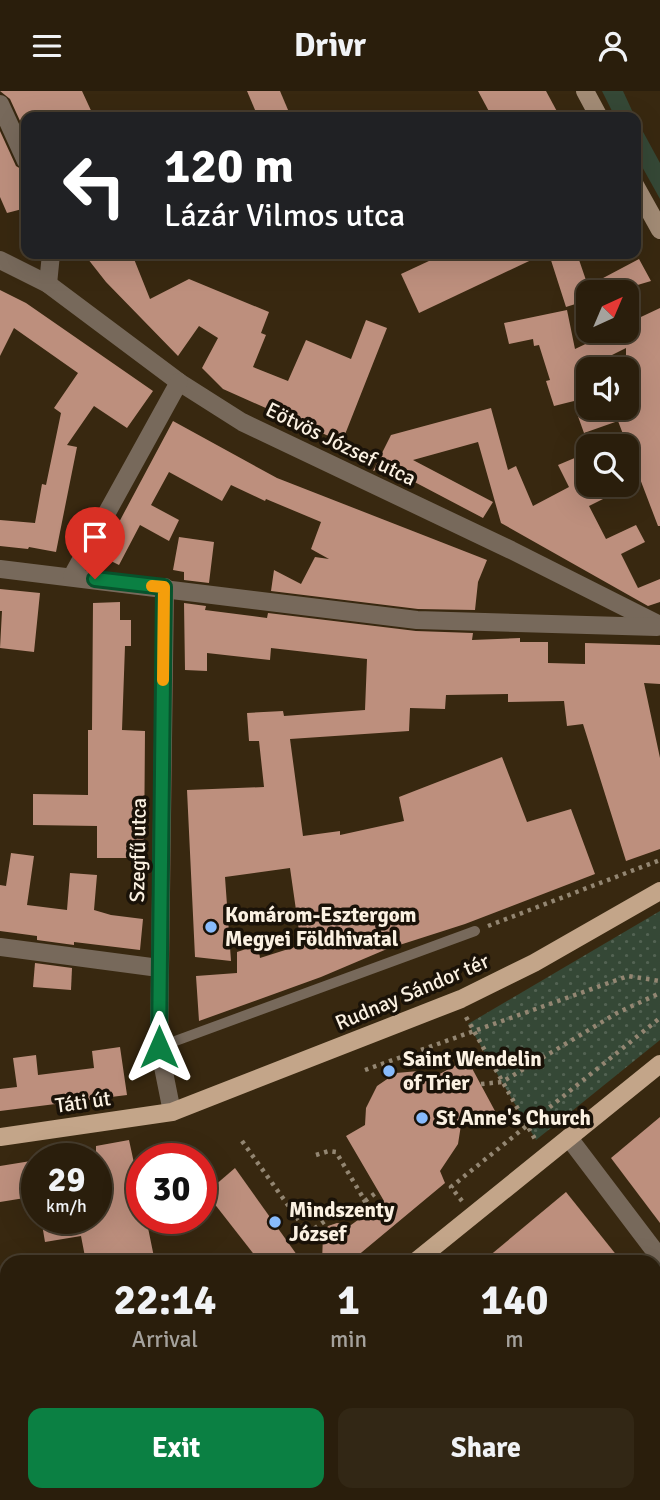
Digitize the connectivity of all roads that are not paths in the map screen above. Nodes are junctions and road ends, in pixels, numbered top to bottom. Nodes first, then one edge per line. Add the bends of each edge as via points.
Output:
1 (586, 91) edge
2 (0, 104) edge
3 (596, 112) edge
4 (21, 150) edge
5 (641, 195) edge
6 (660, 230) edge
7 (50, 259) edge
8 (0, 260) edge
9 (48, 284) junction
10 (179, 381) junction
11 (0, 569) edge
12 (72, 576) junction
13 (164, 587) junction
14 (660, 626) edge
15 (660, 891) edge
16 (475, 931) road end
17 (0, 947) edge
18 (159, 968) junction
19 (159, 1047) junction
20 (660, 1064) edge
21 (172, 1112) junction
22 (0, 1137) edge
23 (569, 1137) junction
24 (423, 1255) edge
25 (658, 1255) edge

1 - 3 main road
2 - 4 street
5 - 6 main road
7 - 9 street
8 - 9 street, Eötvös József utca
9 - 10 street, Eötvös József utca
10 - 12 street
10 - 14 street, Eötvös József utca via 242,422
11 - 12 street, Eötvös József utca
12 - 13 street, Eötvös József utca
13 - 14 street, Eötvös József utca via 417,620
13 - 18 street, Szegfű utca
15 - 21 main road, Rudnay Sándor tér via 457,1001
16 - 19 lane, Rudnay Sándor tér
17 - 18 street
18 - 19 street, Szegfű utca
19 - 21 street, Szegfű utca
20 - 23 main road
21 - 22 main road, Táti út
23 - 24 main road
23 - 25 street

